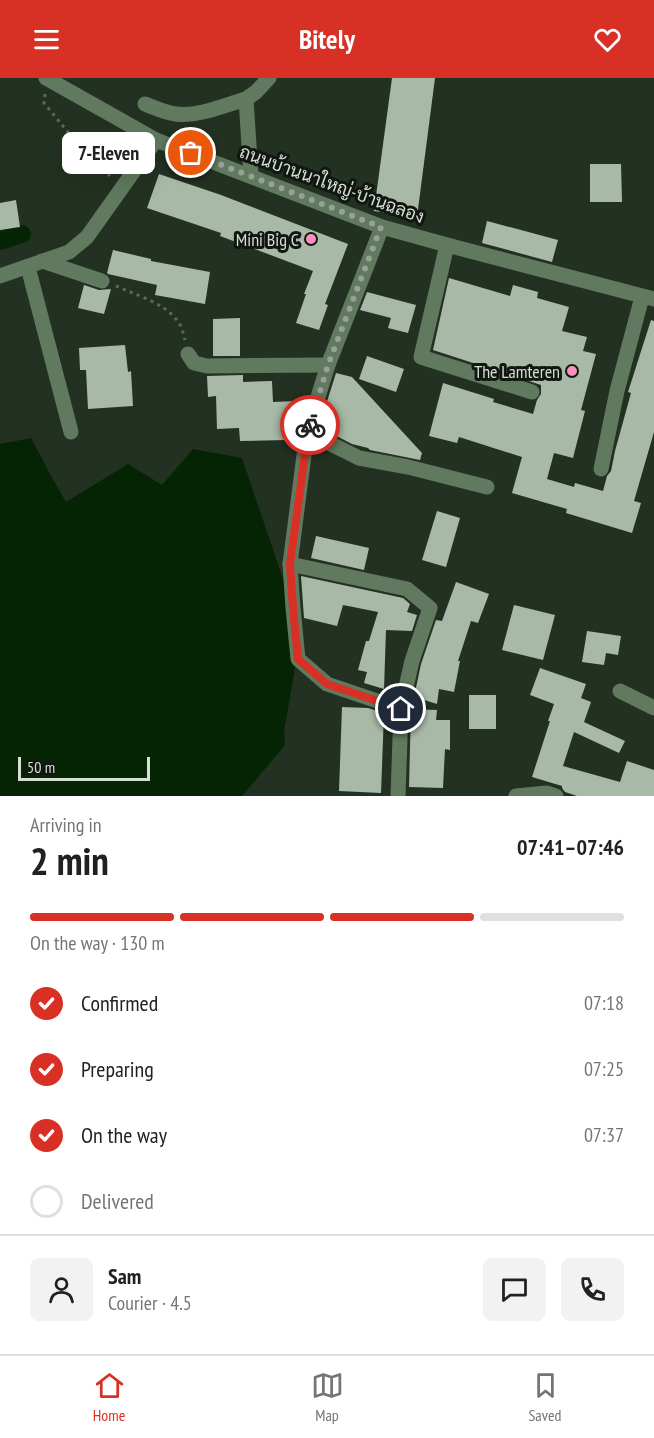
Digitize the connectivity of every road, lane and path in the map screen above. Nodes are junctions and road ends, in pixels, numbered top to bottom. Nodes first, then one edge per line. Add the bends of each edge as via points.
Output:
1 (46, 78) edge
2 (268, 78) edge
3 (246, 99) junction
4 (145, 104) dead end
5 (156, 140) junction
6 (251, 176) junction
7 (122, 188) junction
8 (381, 227) junction
9 (447, 245) junction
10 (35, 264) junction
11 (0, 276) edge
12 (102, 280) joint
13 (648, 298) edge
14 (188, 354) joint
15 (328, 365) junction
16 (532, 392) dead end
17 (70, 432) dead end
18 (308, 432) junction
19 (601, 469) dead end
20 (487, 487) dead end
21 (290, 564) junction
22 (620, 691) dead end
23 (654, 708) edge
24 (401, 709) junction
25 (398, 796) edge
26 (516, 796) edge
27 (556, 796) edge

1 - 5 street, ถนนบ้านนาใหญ่-บ้านฉลอง
1 - 7 path via 44,103
2 - 3 street
3 - 4 street via 193,114 166,112
3 - 6 street
5 - 6 street, ถนนบ้านนาใหญ่-บ้านฉลอง
5 - 7 street
6 - 8 street, ถนนบ้านนาใหญ่-บ้านฉลอง
7 - 10 street via 87,237 69,252
8 - 9 street, ถนนบ้านนาใหญ่-บ้านฉลอง
8 - 15 street
9 - 13 street, ถนนบ้านนาใหญ่-บ้านฉลอง
9 - 16 street via 421,357
10 - 11 street
10 - 12 street
10 - 17 street
12 - 14 path via 167,309 181,327
13 - 19 street via 617,391
14 - 15 street via 194,363 207,366
15 - 18 street
18 - 20 street via 359,458
18 - 21 street
21 - 24 street via 298,659 327,684
21 - 24 street via 407,589 430,608
22 - 23 street
24 - 25 street
26 - 27 street

